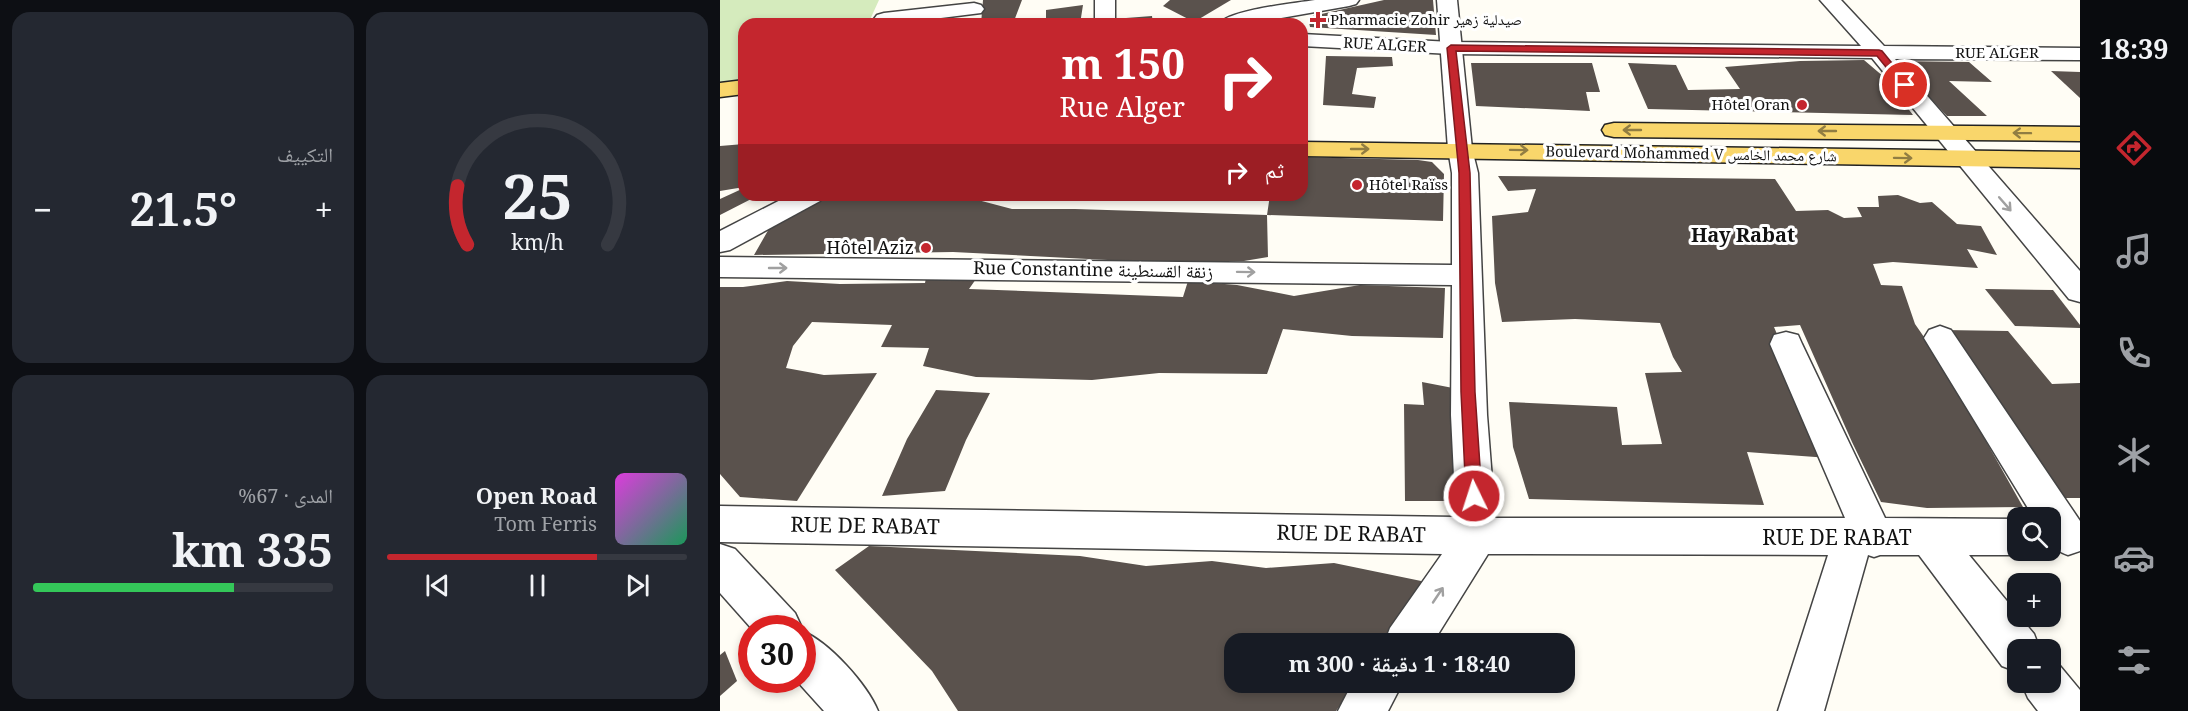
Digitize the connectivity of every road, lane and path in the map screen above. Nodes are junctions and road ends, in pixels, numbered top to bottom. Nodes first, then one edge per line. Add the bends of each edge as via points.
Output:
1 (893, 0) edge
2 (1105, 0) edge
3 (1275, 0) edge
4 (1349, 0) edge
5 (1447, 0) edge
6 (1830, 0) edge
7 (974, 9) dead end
8 (1249, 17) junction
9 (885, 18) edge
10 (911, 18) edge
11 (1105, 18) edge
12 (1246, 18) edge
13 (1308, 40) edge
14 (1451, 48) junction
15 (1879, 53) junction
16 (2080, 54) edge
17 (738, 88) edge
18 (720, 90) edge
19 (738, 104) edge
20 (720, 105) edge
21 (1308, 127) edge
22 (1355, 127) dead end
23 (1593, 130) dead end
24 (1944, 132) junction
25 (1459, 133) junction
26 (2080, 134) edge
27 (1308, 148) edge
28 (1966, 159) junction
29 (2080, 160) edge
30 (800, 201) edge
31 (720, 243) edge
32 (720, 267) edge
33 (1465, 275) junction
34 (2080, 291) edge
35 (1940, 338) dead end
36 (1786, 344) dead end
37 (720, 524) edge
38 (1477, 536) junction
39 (2007, 537) edge
40 (2066, 537) edge
41 (1930, 538) junction
42 (1864, 539) junction
43 (720, 563) edge
44 (768, 615) edge
45 (1413, 633) edge
46 (2009, 639) edge
47 (816, 668) edge
48 (1373, 693) edge
49 (2053, 693) edge
50 (855, 711) edge
51 (1361, 711) edge
52 (1801, 711) edge
53 (2067, 711) edge

1 - 9 street
2 - 11 street
3 - 8 street
4 - 8 street
5 - 14 street
6 - 15 street
7 - 10 street
8 - 12 street
13 - 14 street, RUE ALGER
14 - 15 street, RUE ALGER
14 - 25 street
15 - 16 street, RUE ALGER
15 - 24 street
17 - 18 main road
19 - 20 main road
21 - 22 main road
24 -> 23 main road, Boulevard Mohammed V شارع محمد الخامس
26 -> 24 main road, Boulevard Mohammed V شارع محمد الخامس
24 - 28 street
27 -> 25 main road, Boulevard Mohammed V شارع محمد الخامس
25 -> 28 main road, Boulevard Mohammed V شارع محمد الخامس
25 - 33 street via 1465,173
28 - 29 main road, Boulevard Mohammed V شارع محمد الخامس
28 -> 34 street
30 - 31 street
32 -> 33 street, Rue Constantine زنقة القسنطينة
33 - 38 street
35 - 40 street
36 - 42 street
37 - 38 street, RUE DE RABAT
38 - 42 street, RUE DE RABAT
45 -> 38 street
39 - 41 street, RUE DE RABAT
41 - 42 street, RUE DE RABAT
41 - 46 street
42 - 52 street
43 - 44 street
47 - 50 street
48 - 51 street
49 - 53 street

